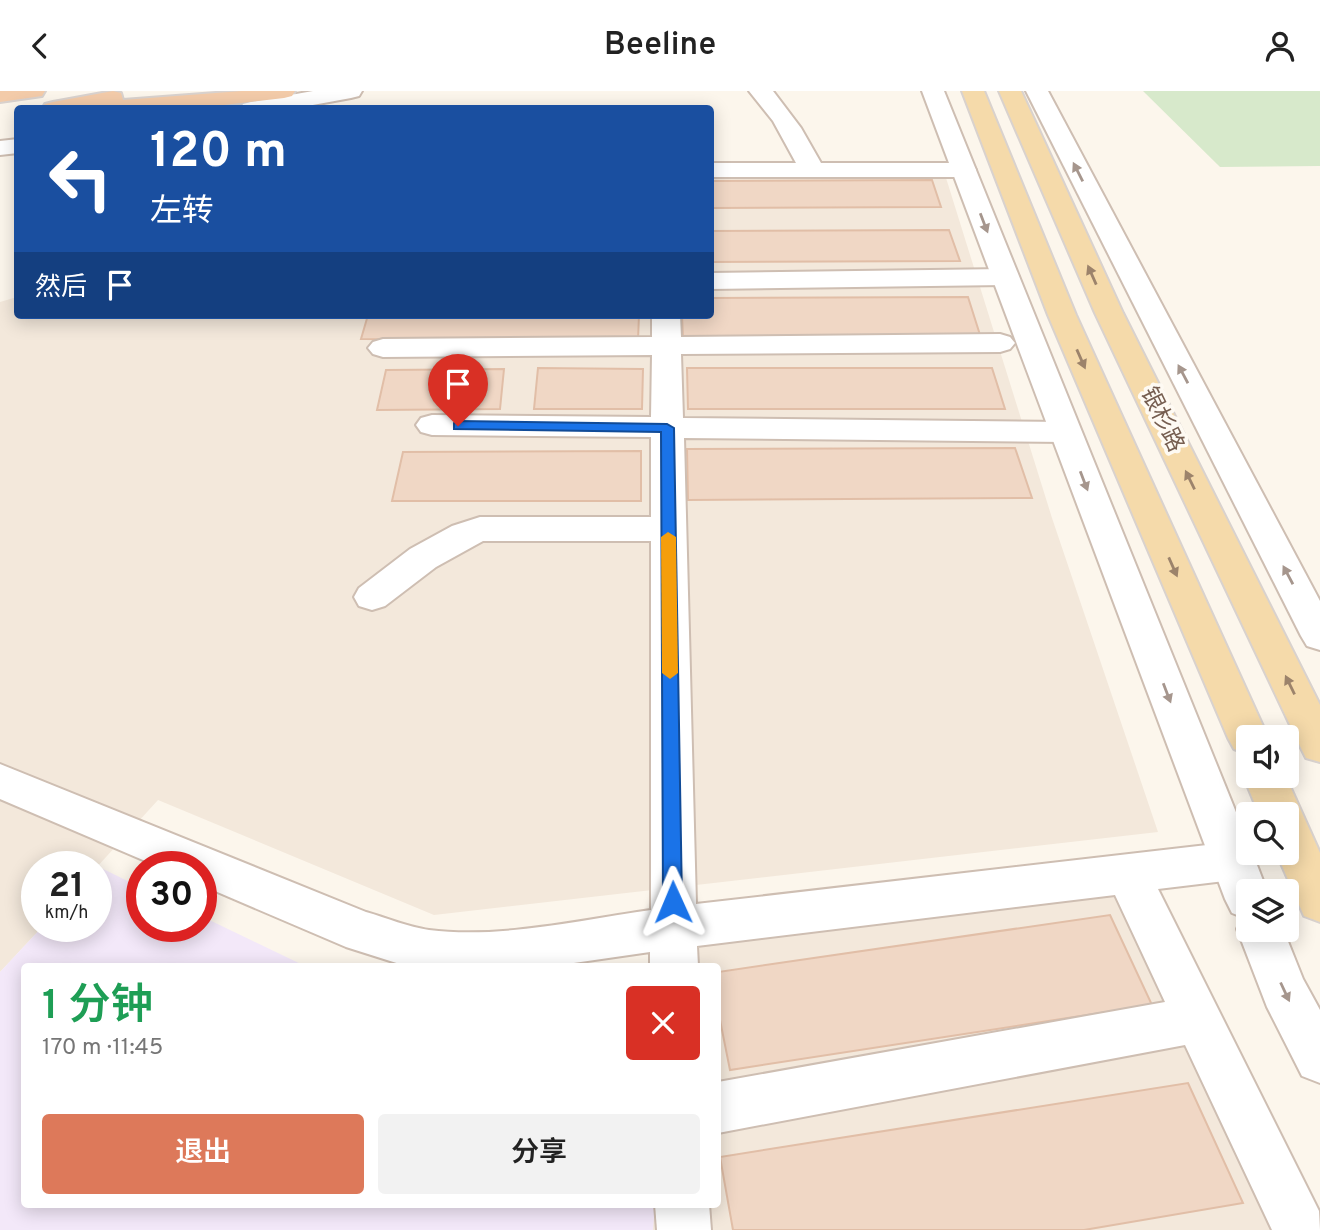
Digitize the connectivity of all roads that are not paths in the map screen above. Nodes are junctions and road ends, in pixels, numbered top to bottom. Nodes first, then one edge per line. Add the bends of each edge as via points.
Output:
1 (158, 91) edge
2 (284, 91) edge
3 (351, 91) edge
4 (760, 91) edge
5 (933, 91) edge
6 (973, 91) edge
7 (1010, 91) edge
8 (1037, 91) edge
9 (0, 95) edge
10 (27, 97) edge
11 (76, 105) edge
12 (143, 105) edge
13 (273, 105) edge
14 (714, 170) edge
15 (812, 170) junction
16 (964, 170) junction
17 (1004, 278) junction
18 (714, 281) edge
19 (666, 330) edge
20 (1000, 343) dead end
21 (383, 348) dead end
22 (432, 425) dead end
23 (667, 428) junction
24 (1065, 432) junction
25 (668, 529) junction
26 (372, 597) dead end
27 (1320, 636) edge
28 (1242, 725) edge
29 (1320, 746) edge
30 (0, 781) edge
31 (1299, 855) edge
32 (1128, 873) junction
33 (1240, 879) edge
34 (1236, 880) edge
35 (1320, 902) edge
36 (1265, 942) edge
37 (673, 947) edge
38 (1197, 1019) junction
39 (1320, 1059) edge
40 (721, 1107) edge
41 (682, 1208) edge
42 (684, 1230) edge
43 (1300, 1230) edge

1 - 11 highway
2 - 12 highway
3 - 13 street
4 - 15 street via 787,121
5 - 16 street
6 -> 28 main road, 银杉路 via 1062,315
29 -> 7 main road, 银杉路 via 1109,313
27 -> 8 street
9 - 10 highway
14 - 15 street
15 - 16 street
16 -> 17 street
17 - 18 street
17 - 24 street
19 - 20 street
19 - 21 street
19 - 23 street
22 - 23 street
23 - 24 street
23 - 25 street
24 -> 33 street
25 - 26 street via 480,529 428,553
25 - 37 street
30 - 37 street via 362,932 427,951
31 - 35 main road
32 - 34 street
32 - 37 street
32 - 38 street
36 -> 39 street via 1284,991
38 - 40 street
38 - 43 street
41 - 42 street

